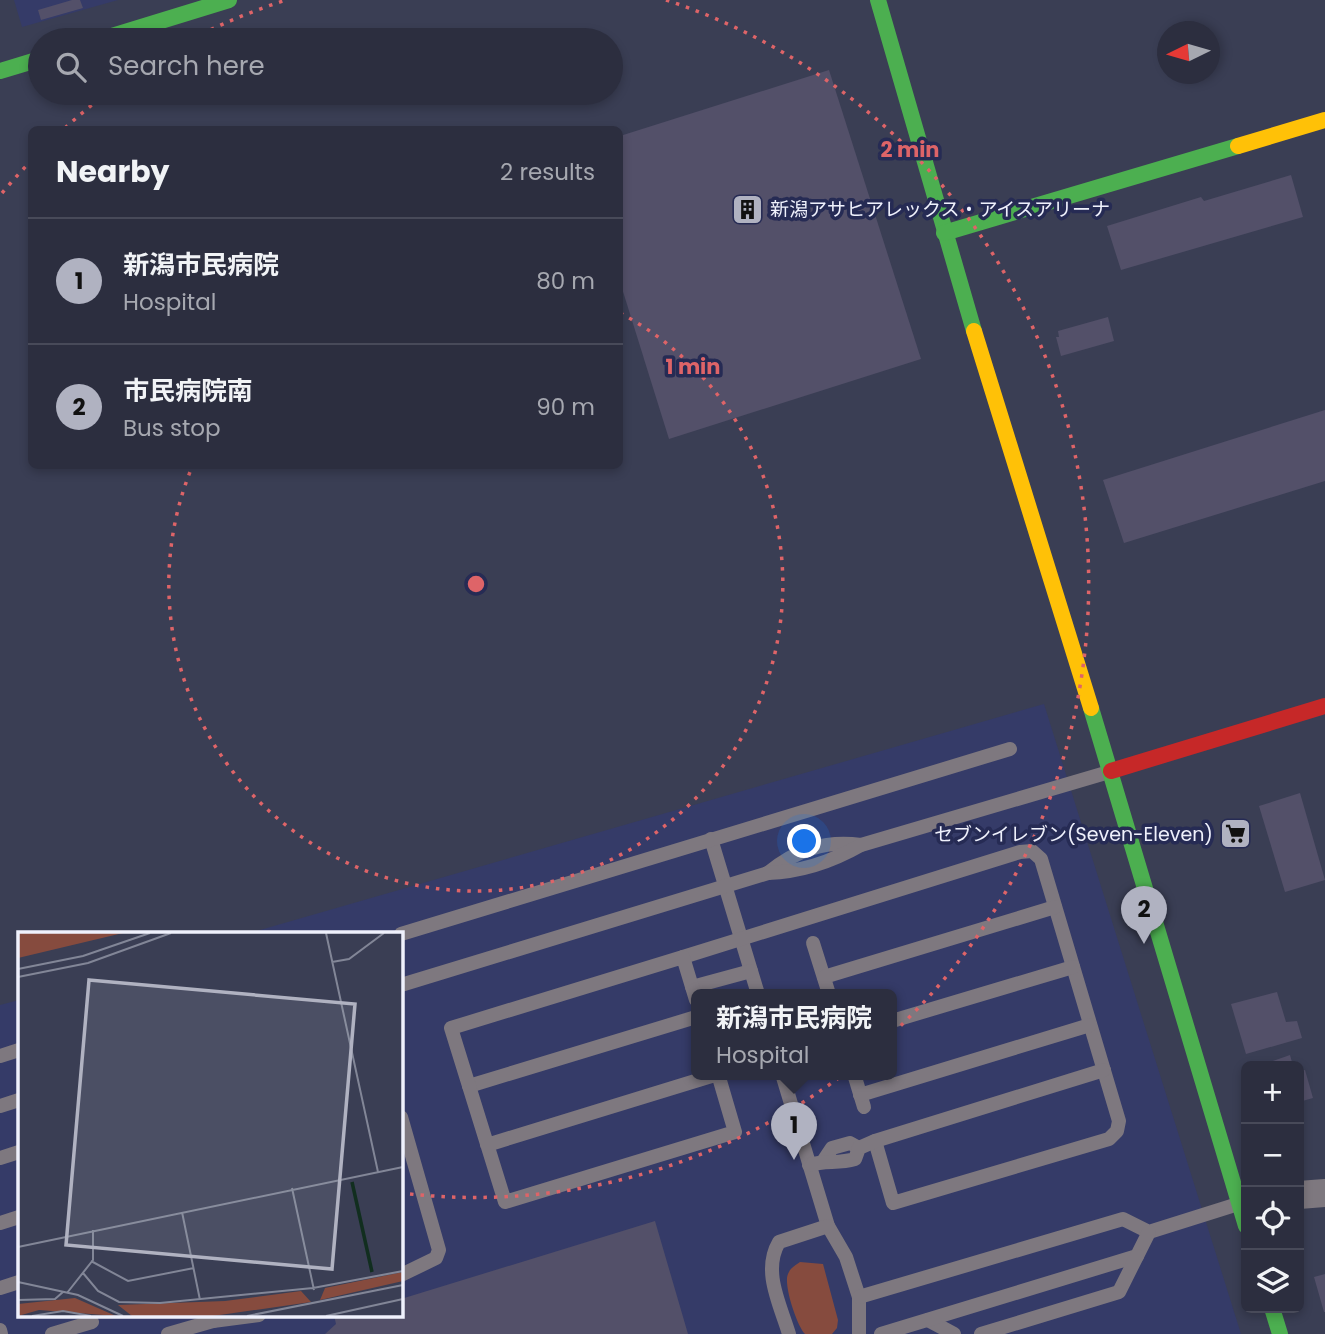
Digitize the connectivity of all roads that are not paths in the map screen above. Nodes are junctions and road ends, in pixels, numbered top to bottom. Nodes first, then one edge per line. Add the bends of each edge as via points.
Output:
1 (229, 0) edge
2 (878, 0) edge
3 (138, 28) edge
4 (28, 63) edge
5 (0, 71) edge
6 (1325, 120) edge
7 (944, 233) junction
8 (1325, 706) edge
9 (1010, 748) dead end
10 (1111, 771) junction
11 (711, 839) junction
12 (724, 886) junction
13 (1055, 907) junction
14 (402, 934) edge
15 (741, 939) junction
16 (813, 943) dead end
17 (683, 957) junction
18 (1073, 967) junction
19 (751, 971) junction
20 (824, 977) junction
21 (402, 985) edge
22 (693, 989) edge
23 (704, 989) edge
24 (756, 989) edge
25 (828, 989) edge
26 (691, 1019) edge
27 (897, 1020) edge
28 (1090, 1025) junction
29 (18, 1050) edge
30 (0, 1056) edge
31 (1104, 1070) junction
32 (698, 1080) edge
33 (720, 1080) edge
34 (784, 1080) edge
35 (856, 1080) edge
36 (469, 1086) junction
37 (18, 1100) edge
38 (0, 1106) edge
39 (402, 1121) edge
40 (874, 1141) junction
41 (487, 1145) junction
42 (18, 1152) edge
43 (0, 1158) edge
44 (809, 1165) junction
45 (1325, 1193) edge
46 (1304, 1195) edge
47 (1241, 1201) edge
48 (1241, 1212) edge
49 (18, 1217) edge
50 (0, 1223) edge
51 (828, 1226) junction
52 (1149, 1232) junction
53 (1137, 1256) junction
54 (402, 1275) edge
55 (18, 1282) edge
56 (0, 1288) edge
57 (859, 1297) junction
58 (1274, 1313) edge
59 (243, 1316) edge
60 (212, 1318) edge
61 (928, 1320) junction
62 (93, 1324) edge
63 (52, 1334) edge
64 (167, 1334) edge
65 (789, 1334) edge
66 (859, 1334) edge
67 (881, 1334) edge
68 (954, 1334) edge
69 (981, 1334) edge
70 (1280, 1334) edge

1 - 3 street
2 - 7 street
4 - 5 street
6 - 7 street
7 - 10 street
8 - 10 street
9 - 11 lane
10 - 12 lane via 861,845 842,856 789,872
10 - 47 street
11 - 12 lane
11 - 14 lane
12 - 15 lane
12 - 21 lane
13 - 15 lane via 1041,859 1032,851 1020,852
13 - 18 lane
13 - 20 lane
15 - 17 lane
15 - 19 lane
16 - 20 lane
17 - 22 lane
17 - 36 lane via 451,1028
18 - 27 lane
18 - 28 lane
19 - 23 lane
19 - 24 lane
20 - 25 lane
26 - 36 lane
28 - 31 lane
28 - 35 lane via 862,1101
29 - 30 lane
31 - 40 lane
31 - 40 lane via 1119,1121 1109,1139 893,1203
32 - 41 lane
33 - 41 lane via 735,1132 505,1202
34 - 44 lane
36 - 41 lane
37 - 38 lane
39 - 54 lane via 439,1251 436,1258
40 - 44 lane via 859,1148 850,1143 832,1148 824,1160
42 - 43 lane
44 - 51 lane
45 - 46 street
48 - 52 lane
49 - 50 lane
51 - 57 lane via 846,1257
51 - 65 lane via 779,1242 772,1254 769,1267
52 - 53 lane
52 - 57 lane via 1123,1219
53 - 61 lane
53 - 69 lane via 1119,1292
55 - 56 lane
57 - 66 lane
58 - 70 street
59 - 60 lane
60 - 64 lane
61 - 67 lane
61 - 68 lane
62 - 63 lane

